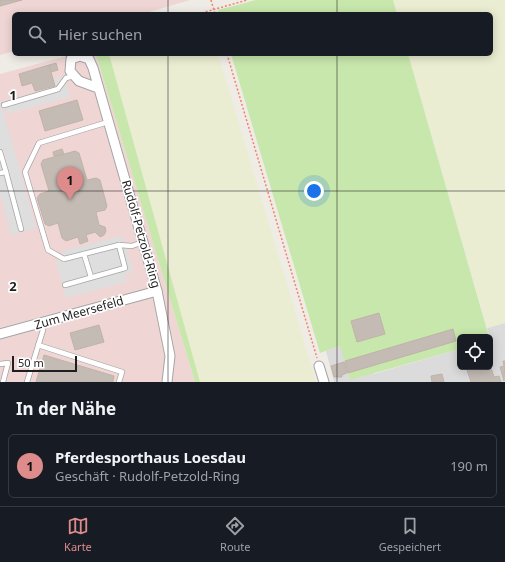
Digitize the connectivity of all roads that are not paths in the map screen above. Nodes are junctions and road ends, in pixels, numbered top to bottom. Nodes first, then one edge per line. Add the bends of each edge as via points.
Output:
1 (74, 76) junction
2 (98, 88) junction
3 (4, 105) dead end
4 (108, 122) junction
5 (0, 152) edge
6 (6, 172) junction
7 (0, 173) edge
8 (21, 229) dead end
9 (143, 242) junction
10 (119, 245) junction
11 (84, 254) junction
12 (91, 277) junction
13 (65, 285) dead end
14 (157, 291) junction
15 (41, 324) junction
16 (0, 334) edge
17 (38, 345) junction
18 (0, 364) edge
19 (319, 366) road end
20 (3, 382) edge
21 (27, 382) edge
22 (119, 382) edge
23 (167, 382) edge
24 (324, 382) edge

1 - 2 street via 79,81
1 - 2 street, Rudolf-Petzold-Ring via 70,71 71,59 80,56 89,59
1 - 3 lane via 66,78 58,89
2 - 4 street, Rudolf-Petzold-Ring
4 - 9 street, Rudolf-Petzold-Ring
4 - 11 lane via 39,143 25,172 48,250 64,259
5 - 6 lane
6 - 7 lane
6 - 8 lane
9 - 10 lane via 132,246
9 - 14 street, Rudolf-Petzold-Ring
10 - 11 lane
10 - 12 lane via 125,268
11 - 12 lane
12 - 13 lane
14 - 15 street, Zum Meersefeld
14 - 23 street, Rudolf-Petzold-Ring via 170,356
15 - 16 street, Zum Meersefeld
15 - 17 lane via 43,330
17 - 21 lane
17 - 22 lane via 122,372
18 - 20 lane via 8,363
19 - 24 street

